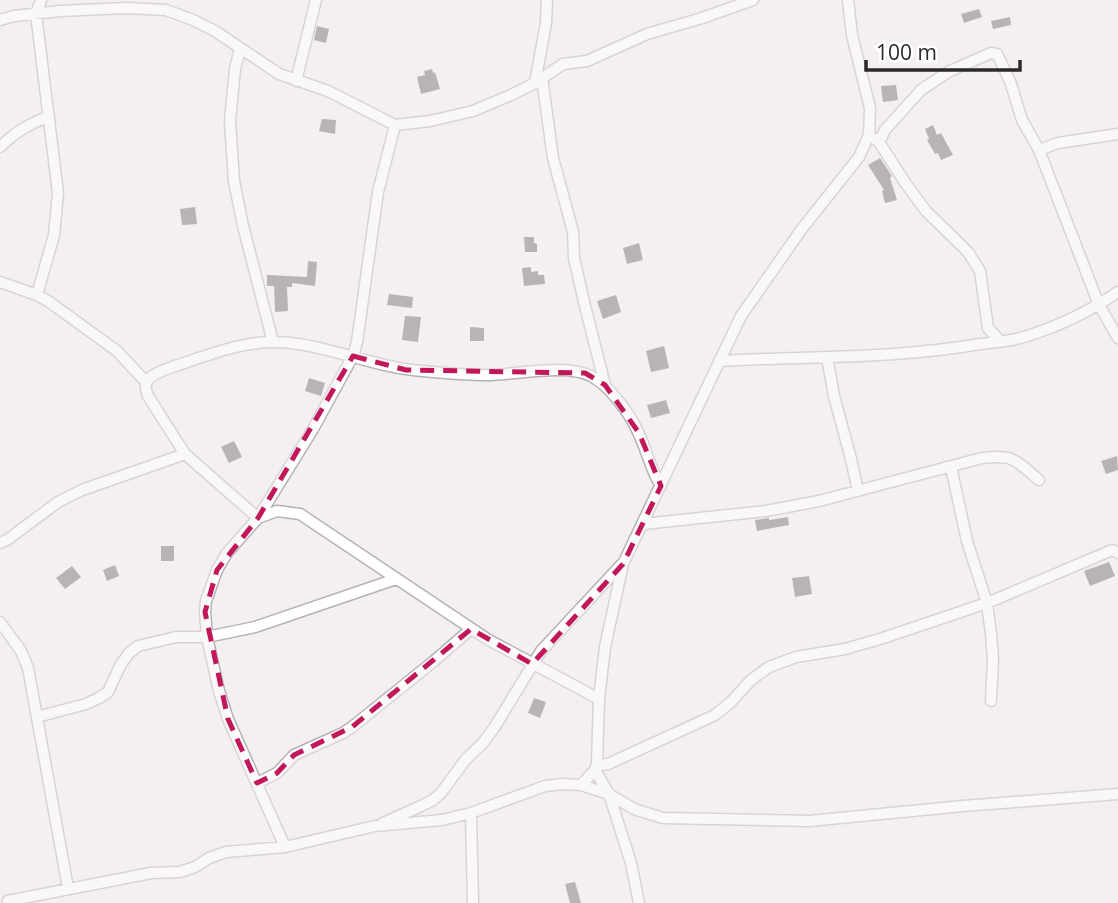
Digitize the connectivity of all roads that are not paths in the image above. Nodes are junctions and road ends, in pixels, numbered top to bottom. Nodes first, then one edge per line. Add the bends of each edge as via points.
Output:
1 (41, 0) edge
2 (316, 0) edge
3 (547, 0) edge
4 (753, 0) edge
5 (848, 0) edge
6 (36, 14) junction
7 (0, 20) edge
8 (240, 48) junction
9 (296, 80) junction
10 (538, 80) junction
11 (49, 116) junction
12 (395, 125) junction
13 (1118, 134) edge
14 (869, 135) junction
15 (879, 142) junction
16 (0, 147) edge
17 (1040, 150) junction
18 (0, 282) edge
19 (1118, 292) edge
20 (37, 295) junction
21 (1099, 305) junction
22 (988, 328) junction
23 (1118, 338) edge
24 (1000, 341) junction
25 (273, 342) junction
26 (978, 345) junction
27 (353, 356) junction
28 (827, 357) junction
29 (719, 361) junction
30 (600, 363) junction
31 (586, 374) junction
32 (146, 382) junction
33 (605, 385) junction
34 (185, 454) junction
35 (951, 467) junction
36 (1039, 480) dead end
37 (661, 486) junction
38 (858, 491) junction
39 (258, 517) junction
40 (643, 524) junction
41 (0, 543) edge
42 (1118, 553) edge
43 (623, 564) junction
44 (396, 579) junction
45 (987, 603) junction
46 (0, 622) edge
47 (471, 629) junction
48 (207, 637) junction
49 (532, 664) junction
50 (599, 699) junction
51 (991, 701) dead end
52 (37, 717) junction
53 (596, 766) junction
54 (257, 783) junction
55 (581, 785) junction
56 (609, 794) junction
57 (1118, 794) edge
58 (634, 809) junction
59 (471, 813) junction
60 (374, 826) junction
61 (620, 829) junction
62 (285, 847) junction
63 (68, 888) junction
64 (7, 901) edge
65 (473, 903) edge
66 (639, 903) edge

1 - 6 street
2 - 9 street
3 - 10 street
4 - 10 street via 646,34 587,61 563,64
5 - 14 street via 870,108
6 - 7 street
6 - 8 street via 166,10
6 - 11 street
8 - 9 street
8 - 25 street via 230,121 234,181
9 - 12 street
10 - 12 street via 474,111
10 - 30 street
11 - 16 street via 25,126
11 - 20 street via 58,193 54,235
12 - 27 street via 378,192
13 - 17 street
14 - 15 street
14 - 29 street via 859,158 741,316
15 - 17 street via 921,90 991,53 1001,61 1021,120
15 - 22 street via 926,211 968,252 979,271
17 - 21 street
18 - 20 street
19 - 21 street
20 - 32 street via 117,351
21 - 23 street
21 - 24 street via 1036,333
22 - 24 street
22 - 26 street
24 - 26 street
25 - 27 street
25 - 32 street via 219,352 167,369
26 - 28 street via 902,355
27 - 31 street via 406,370 490,375 575,370
27 - 39 street
28 - 29 street
28 - 38 street
29 - 37 street
30 - 31 street
30 - 33 street
31 - 33 street
32 - 34 street via 148,396
33 - 37 street via 639,433
34 - 39 street
34 - 41 street via 82,490
35 - 36 street via 982,458 1009,457
35 - 38 street
35 - 45 street
37 - 40 street
38 - 40 street via 766,511
39 - 44 street via 277,511 300,514
39 - 48 street via 216,570 206,601
40 - 43 street
42 - 45 street via 1110,551
43 - 49 street
43 - 50 street
44 - 47 street
44 - 48 street via 255,627
45 - 51 street via 993,659
45 - 53 street via 880,639 769,667 715,715
46 - 52 street via 28,668
47 - 49 street
47 - 54 street via 344,733 295,755 277,773
48 - 52 street via 176,637 138,646 120,666 108,692 86,704
48 - 54 street via 228,719
49 - 50 street
49 - 60 street via 494,728 441,793
50 - 53 street
52 - 63 street
53 - 55 street
53 - 56 street
54 - 62 street
55 - 56 street
55 - 59 street via 545,786
56 - 58 street
56 - 61 street
57 - 58 street via 809,821 663,818
58 - 61 street
59 - 60 street
59 - 65 street
60 - 62 street
61 - 66 street
62 - 63 street via 226,852 180,872
63 - 64 street

